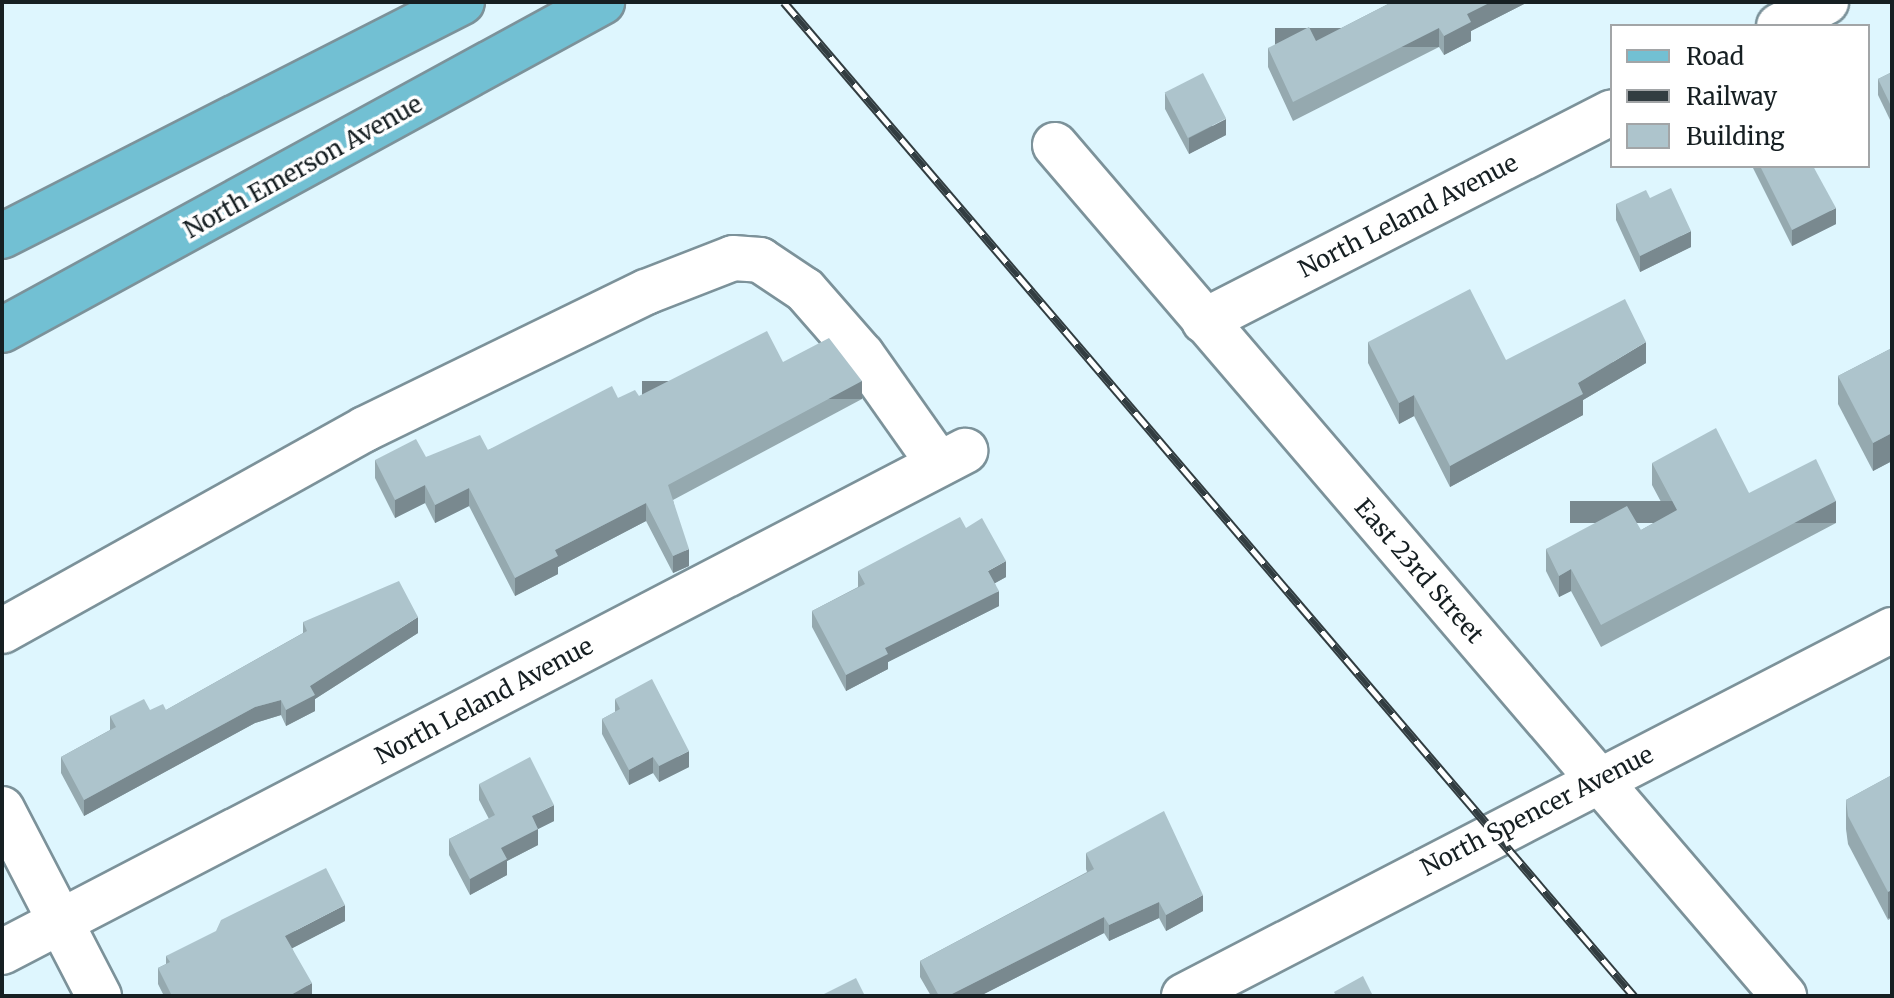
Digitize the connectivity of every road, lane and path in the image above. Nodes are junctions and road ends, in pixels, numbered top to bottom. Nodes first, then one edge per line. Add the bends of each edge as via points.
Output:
1 (462, 2) edge
2 (602, 2) edge
3 (1826, 2) edge
4 (1783, 24) edge
5 (1610, 113) edge
6 (1055, 145) dead end
7 (2, 236) edge
8 (1204, 321) junction
9 (2, 330) edge
10 (1892, 630) edge
11 (2, 631) edge
12 (1598, 779) junction
13 (2, 809) edge
14 (61, 921) junction
15 (2, 952) edge
16 (99, 996) edge
17 (1184, 996) edge
18 (1784, 996) edge

1 - 7 main road
2 - 9 main road, North Emerson Avenue
3 - 4 street
5 - 8 street, North Leland Avenue
6 - 8 street, East 23rd Street
8 - 12 street, East 23rd Street
10 - 12 street, North Spencer Avenue
11 - 14 street, North Leland Avenue via 365,429 646,292 733,258 760,260 805,290 952,457
12 - 17 street, North Spencer Avenue
12 - 18 street, East 23rd Street
13 - 14 street
14 - 15 street, North Leland Avenue
14 - 16 street

